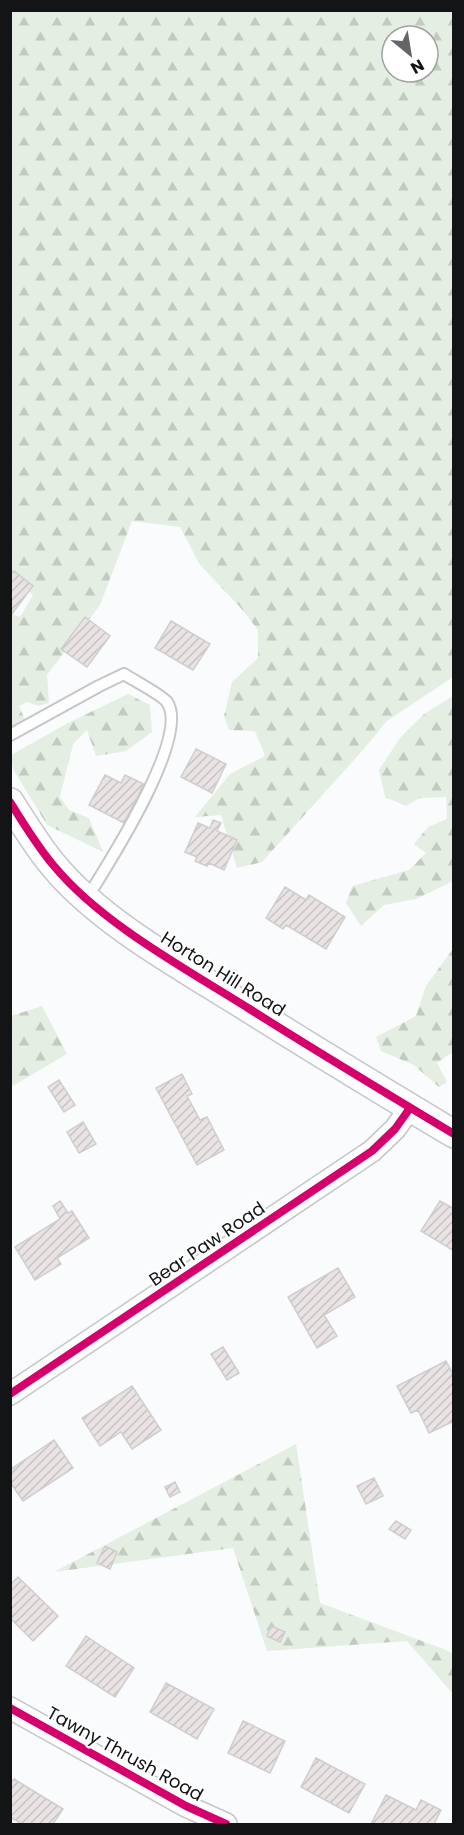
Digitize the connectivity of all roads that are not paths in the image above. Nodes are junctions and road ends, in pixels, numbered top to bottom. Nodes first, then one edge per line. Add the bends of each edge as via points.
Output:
1 (10, 735) edge
2 (10, 802) edge
3 (87, 898) junction
4 (410, 1108) junction
5 (453, 1134) edge
6 (10, 1394) edge
7 (10, 1708) edge
8 (226, 1824) edge

1 - 3 lane via 124,674 166,701 172,718 159,767 133,823
2 - 3 street, Horton Hill Road via 55,867
3 - 4 street, Horton Hill Road via 151,946
4 - 5 street, Horton Hill Road
4 - 6 street, Bear Paw Road via 372,1151
7 - 8 street, Tawny Thrush Road via 186,1806

